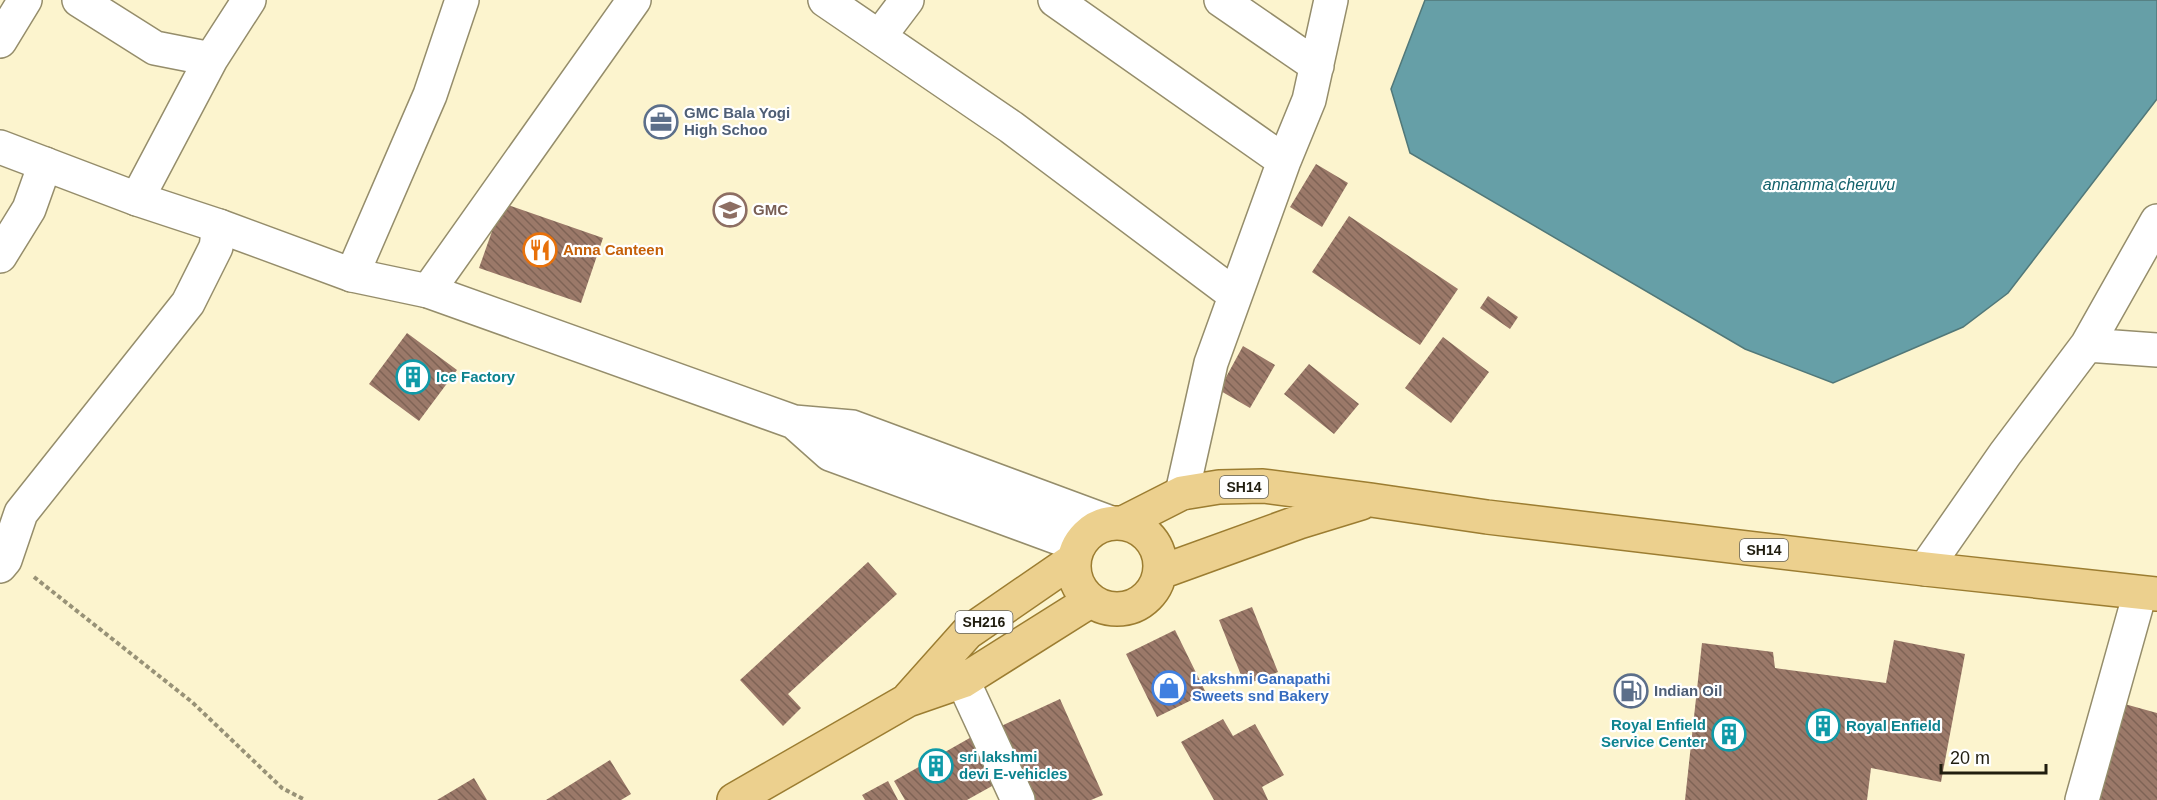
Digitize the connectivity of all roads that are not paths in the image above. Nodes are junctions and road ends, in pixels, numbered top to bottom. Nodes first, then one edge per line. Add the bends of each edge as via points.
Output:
1 (25, 0) edge
2 (79, 0) edge
3 (249, 0) edge
4 (462, 0) edge
5 (634, 0) edge
6 (825, 0) edge
7 (907, 0) edge
8 (1055, 0) edge
9 (1221, 0) edge
10 (1331, 0) edge
11 (879, 37) junction
12 (0, 41) edge
13 (211, 59) junction
14 (1317, 66) junction
15 (0, 147) edge
16 (1284, 161) junction
17 (45, 164) junction
18 (137, 199) junction
19 (2157, 221) edge
20 (219, 226) junction
21 (0, 256) edge
22 (352, 275) junction
23 (428, 291) junction
24 (1235, 295) junction
25 (2087, 345) junction
26 (2157, 350) edge
27 (794, 422) junction
28 (1182, 493) junction
29 (1371, 500) junction
30 (1117, 523) junction
31 (1076, 553) junction
32 (2, 563) edge
33 (1925, 569) junction
34 (1161, 572) junction
35 (2148, 593) edge
36 (1090, 602) junction
37 (963, 681) junction
38 (908, 699) junction
39 (734, 800) edge
40 (1018, 800) edge
41 (2082, 800) edge

1 - 12 street
2 - 13 street via 155,48
3 - 13 street
4 - 22 street via 430,95
5 - 23 street
6 - 11 street
7 - 11 street
8 - 16 street
9 - 14 street
10 - 14 street
11 - 24 street via 1011,127
13 - 18 street
14 - 16 street via 1309,100
15 - 17 street
16 - 24 street
17 - 18 street
17 - 21 street via 29,209
18 - 20 street
19 - 25 street
20 - 22 street
20 - 32 street via 216,247 188,303 21,513
22 - 23 street
23 - 27 street
24 - 28 street via 1211,363
25 - 26 street
25 - 33 street
27 - 30 street via 852,427
27 - 31 street via 830,454
28 - 29 main road, SH14 via 1263,486
28 - 30 main road, SH14
29 - 33 main road, SH14
29 - 34 main road, SH14
30 - 31 main road, SH14 via 1097,527 1086,535
30 - 34 main road via 1144,532 1158,550
31 - 36 main road via 1076,583
31 - 38 main road, SH216 via 967,633
33 - 35 main road, SH14
34 - 36 main road via 1153,594 1134,608 1111,610
35 - 41 street
36 - 37 main road, SH216
37 - 38 main road, SH216
37 - 40 street
38 - 39 main road, SH216

